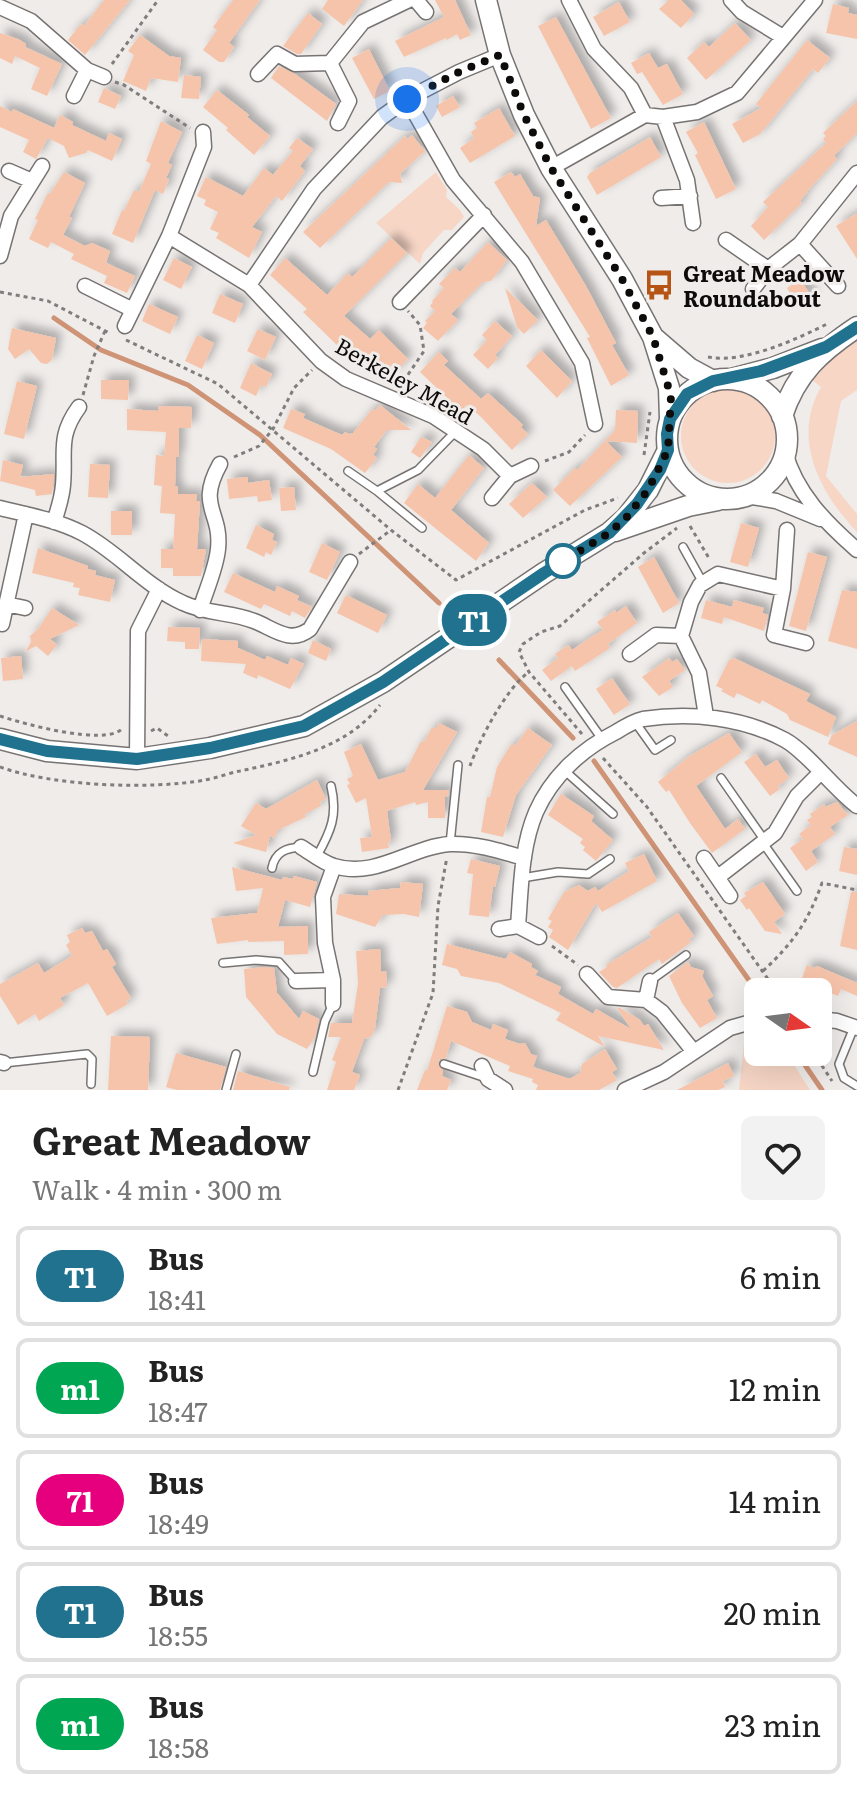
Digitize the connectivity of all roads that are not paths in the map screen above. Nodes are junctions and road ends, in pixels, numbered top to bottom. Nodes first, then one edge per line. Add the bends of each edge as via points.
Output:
1 (409, 0) edge
2 (416, 0) edge
3 (486, 0) edge
4 (569, 0) edge
5 (731, 0) edge
6 (815, 0) edge
7 (0, 7) edge
8 (426, 12) dead end
9 (783, 37) junction
10 (500, 55) junction
11 (330, 63) junction
12 (87, 70) junction
13 (258, 74) dead end
14 (106, 78) road end
15 (74, 96) dead end
16 (407, 99) junction
17 (645, 115) junction
18 (663, 117) junction
19 (338, 123) dead end
20 (208, 142) road end
21 (42, 166) dead end
22 (551, 168) junction
23 (9, 171) dead end
24 (855, 179) edge
25 (32, 181) junction
26 (690, 196) junction
27 (661, 198) dead end
28 (484, 215) junction
29 (693, 223) dead end
30 (169, 236) junction
31 (726, 240) dead end
32 (800, 244) junction
33 (0, 256) edge
34 (768, 269) junction
35 (249, 285) junction
36 (85, 286) dead end
37 (838, 286) dead end
38 (753, 289) dead end
39 (400, 302) road end
40 (133, 310) junction
41 (125, 326) dead end
42 (857, 327) edge
43 (653, 337) junction
44 (826, 347) junction
45 (721, 380) junction
46 (79, 407) road end
47 (782, 416) junction
48 (670, 419) junction
49 (595, 424) road end
50 (456, 431) junction
51 (668, 450) junction
52 (785, 452) junction
53 (220, 464) road end
54 (531, 466) road end
55 (348, 471) dead end
56 (510, 476) junction
57 (377, 491) junction
58 (746, 496) junction
59 (492, 498) dead end
60 (722, 499) junction
61 (0, 508) edge
62 (26, 514) junction
63 (824, 521) junction
64 (54, 522) junction
65 (422, 528) dead end
66 (787, 530) dead end
67 (609, 533) junction
68 (683, 547) dead end
69 (857, 550) edge
70 (350, 562) dead end
71 (703, 583) junction
72 (159, 589) junction
73 (783, 589) junction
74 (6, 604) junction
75 (25, 608) dead end
76 (200, 610) junction
77 (2, 624) dead end
78 (681, 636) junction
79 (806, 643) dead end
80 (630, 654) dead end
81 (565, 687) dead end
82 (706, 716) junction
83 (635, 722) junction
84 (0, 739) edge
85 (602, 739) junction
86 (671, 740) dead end
87 (137, 759) junction
88 (458, 765) dead end
89 (565, 771) junction
90 (820, 773) junction
91 (721, 778) dead end
92 (331, 786) dead end
93 (857, 806) edge
94 (613, 814) dead end
95 (764, 842) junction
96 (450, 844) junction
97 (301, 847) joint
98 (317, 856) junction
99 (524, 858) junction
100 (704, 858) dead end
101 (610, 859) dead end
102 (334, 866) junction
103 (272, 868) dead end
104 (718, 877) junction
105 (522, 878) junction
106 (797, 891) dead end
107 (730, 896) dead end
108 (518, 926) junction
109 (499, 929) dead end
110 (539, 937) road end
111 (686, 955) dead end
112 (223, 963) dead end
113 (587, 974) road end
114 (333, 980) junction
115 (296, 981) joint
116 (650, 981) joint
117 (646, 1000) junction
118 (333, 1004) joint
119 (832, 1020) edge
120 (744, 1024) edge
121 (855, 1028) edge
122 (694, 1052) junction
123 (236, 1054) dead end
124 (2, 1062) edge
125 (444, 1064) dead end
126 (313, 1072) dead end
127 (484, 1078) edge
128 (91, 1084) dead end
129 (857, 1086) edge
130 (628, 1089) edge
131 (226, 1090) edge
132 (505, 1090) edge

1 - 11 street via 363,22
2 - 8 street
3 - 10 street
4 - 17 street via 594,49 631,88
5 - 9 street
6 - 9 street
7 - 12 street via 31,21
9 - 18 street via 737,93 697,112
10 - 16 street
10 - 22 street
11 - 13 street via 295,64 277,54
11 - 19 street via 349,101
12 - 14 street
12 - 15 street
16 - 28 street via 453,180
16 - 35 street via 382,117 314,189
17 - 18 street
17 - 22 street
18 - 26 street
20 - 30 street
21 - 25 street
22 - 43 street
23 - 25 street
24 - 32 street
25 - 33 street via 11,216
26 - 27 street
26 - 29 street
28 - 39 street
28 - 49 street via 522,262 582,363
30 - 35 street, Berkeley Mead
30 - 40 street
31 - 34 street
32 - 34 street
32 - 37 street
34 - 38 street
35 - 50 street, Berkeley Mead via 321,361 346,379
36 - 40 street
40 - 41 street
42 - 44 street
43 - 45 street via 684,365
43 - 48 street via 669,388
44 - 45 street via 773,368
44 - 47 street via 794,386
45 - 47 street via 755,386
45 - 48 street via 687,394
46 - 64 street via 61,448 63,489
47 - 52 street
48 - 51 street
50 - 56 street, Berkeley Mead
50 - 57 lane via 418,470
51 - 60 street via 672,465 693,489
51 - 67 street via 648,490
52 - 58 street via 771,479
52 - 63 street
53 - 76 street via 209,499 218,551
54 - 56 street
55 - 57 lane
56 - 59 street
57 - 65 lane
58 - 60 street
58 - 63 street via 784,503
60 - 67 street
61 - 62 street
62 - 64 street
62 - 74 street
63 - 69 street
64 - 72 street via 84,534
66 - 73 street
67 - 87 street via 383,682 304,726
68 - 71 lane
70 - 76 street via 304,634 276,633 254,620
71 - 73 street via 721,574
71 - 78 street
72 - 76 street
72 - 87 street via 138,631
73 - 79 street via 774,635
74 - 75 street
74 - 77 street
78 - 80 street via 656,635
78 - 82 street via 699,673
81 - 85 lane
82 - 83 street
82 - 90 street via 748,723 788,742
83 - 85 street
83 - 86 lane via 655,750
84 - 87 street via 47,751
85 - 89 street
88 - 96 lane
89 - 94 lane
89 - 99 street via 536,813
90 - 93 street
90 - 95 street
91 - 95 lane
92 - 98 lane via 335,816
95 - 104 street
95 - 106 lane
96 - 99 street
96 - 102 street via 373,869
97 - 98 street
97 - 103 lane via 283,851
98 - 102 street
99 - 105 street
100 - 104 street
101 - 105 lane via 588,874
102 - 114 street via 323,897
104 - 107 street
105 - 108 street
108 - 109 street
108 - 110 street
111 - 116 lane
112 - 115 lane via 279,962
113 - 117 street via 608,997
114 - 115 street
114 - 118 street
116 - 117 street
117 - 122 street
118 - 126 lane
119 - 121 street
120 - 122 street
121 - 129 lane via 839,1064 844,1078
122 - 130 street
123 - 131 lane
124 - 128 lane via 87,1054 92,1059
125 - 127 lane
127 - 132 street

